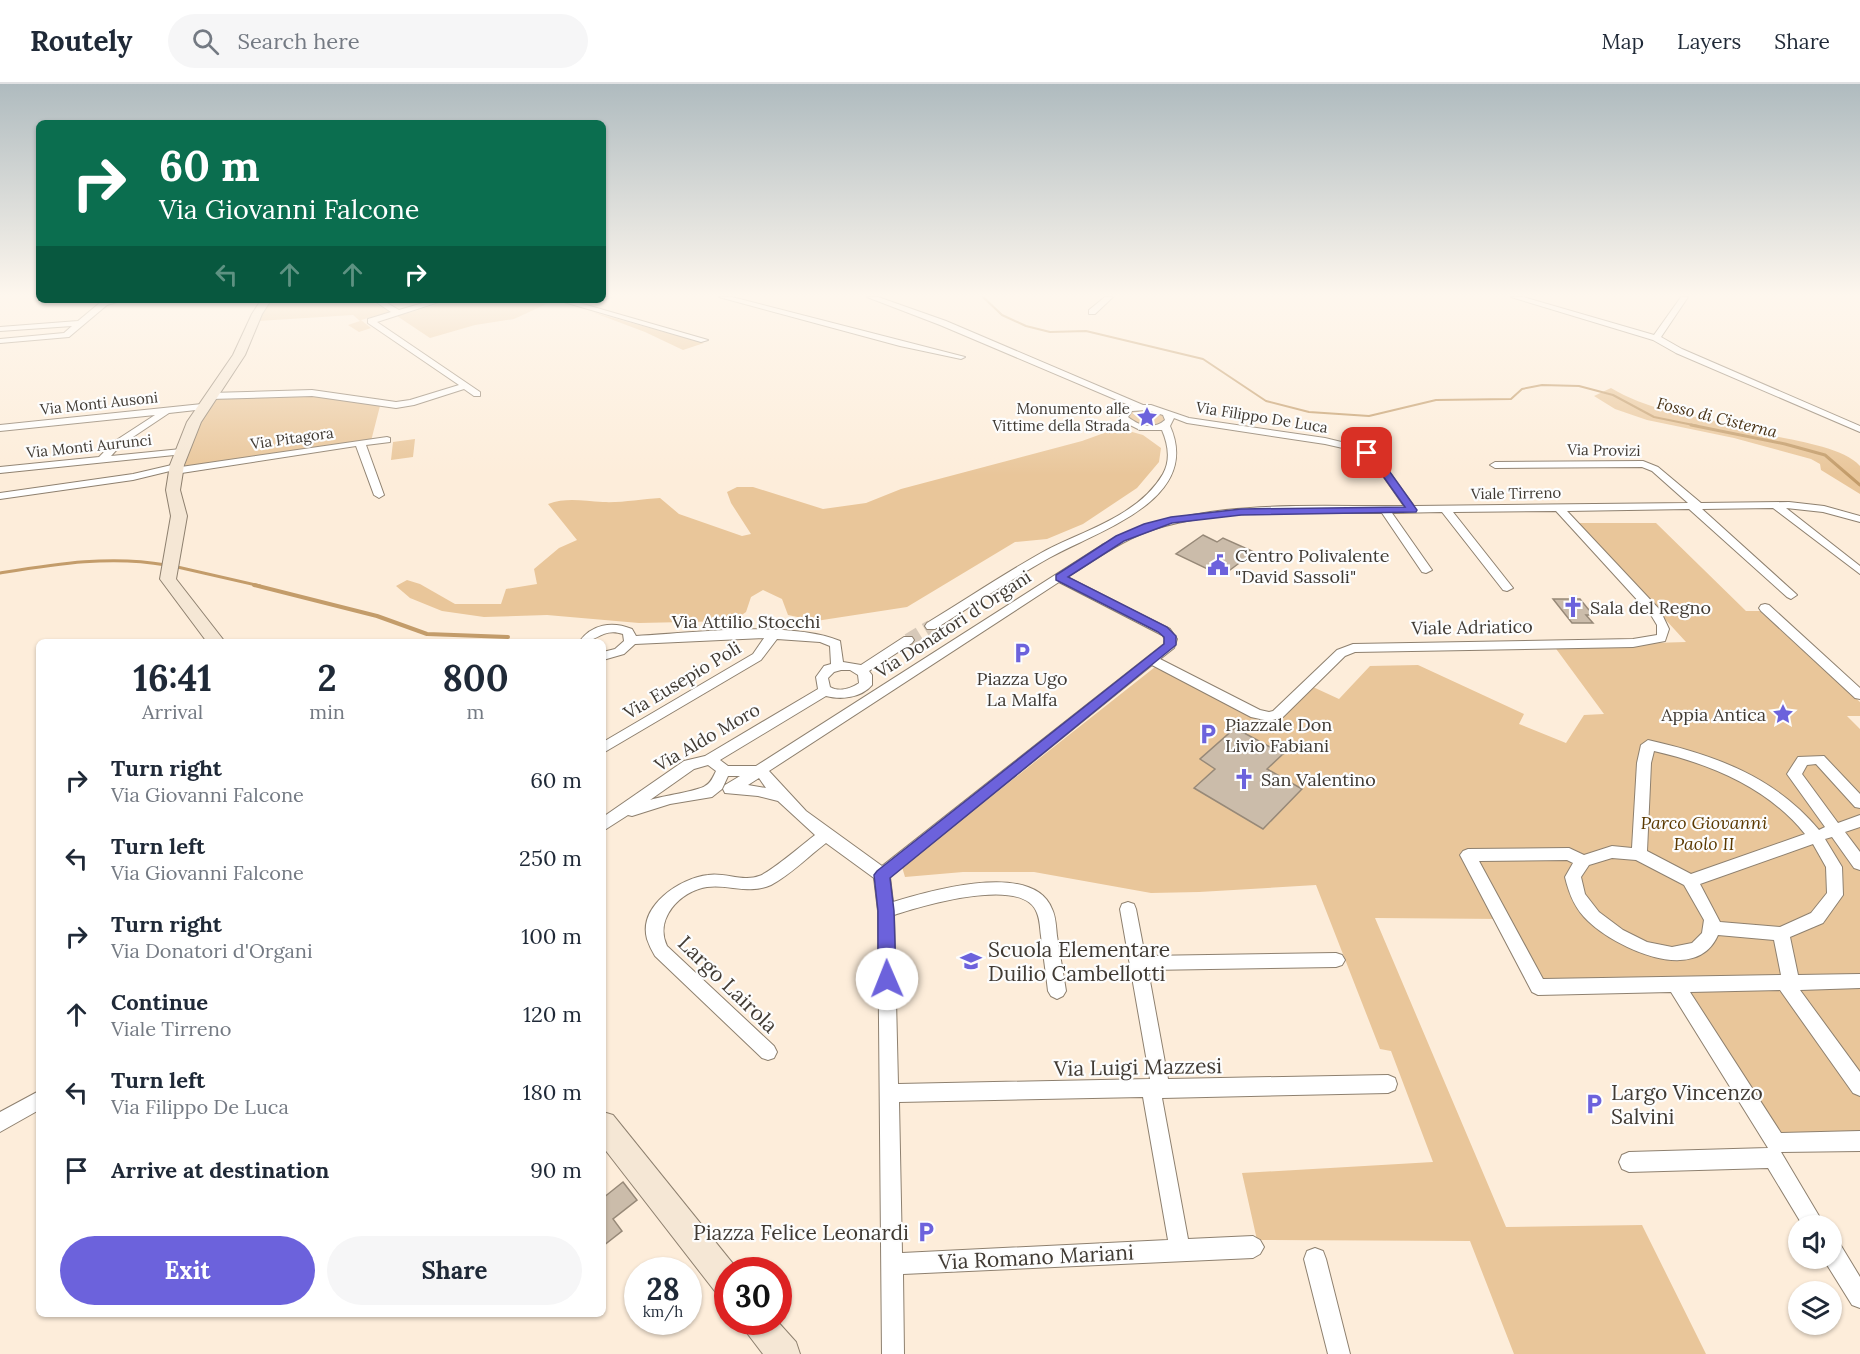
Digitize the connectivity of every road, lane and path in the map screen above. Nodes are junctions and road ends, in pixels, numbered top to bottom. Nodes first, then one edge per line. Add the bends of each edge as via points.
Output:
1 (237, 356) edge
2 (422, 356) edge
3 (958, 356) edge
4 (1017, 356) edge
5 (1693, 356) edge
6 (961, 357) dead end
7 (465, 386) junction
8 (477, 394) dead end
9 (206, 402) junction
10 (1128, 406) junction
11 (167, 411) junction
12 (1168, 424) junction
13 (0, 428) edge
14 (1860, 429) edge
15 (387, 440) dead end
16 (360, 443) junction
17 (182, 452) junction
18 (102, 460) junction
19 (1495, 465) dead end
20 (175, 469) junction
21 (0, 470) edge
22 (379, 495) dead end
23 (0, 496) edge
24 (1775, 505) junction
25 (1695, 506) junction
26 (1559, 508) junction
27 (1444, 509) junction
28 (1385, 510) junction
29 (1412, 510) junction
30 (1860, 519) edge
31 (1171, 520) joint
32 (1843, 558) junction
33 (1860, 558) edge
34 (1426, 570) dead end
35 (1860, 571) edge
36 (1060, 578) junction
37 (1507, 588) dead end
38 (1791, 595) dead end
39 (1765, 608) dead end
40 (932, 626) tunnel mouth
41 (774, 635) junction
42 (214, 639) edge
43 (588, 639) edge
44 (631, 640) junction
45 (908, 640) tunnel mouth
46 (606, 655) edge
47 (1152, 660) junction
48 (837, 666) junction
49 (862, 670) junction
50 (826, 690) junction
51 (1860, 695) edge
52 (606, 746) edge
53 (709, 760) junction
54 (723, 771) junction
55 (761, 771) junction
56 (676, 775) junction
57 (731, 789) junction
58 (706, 793) junction
59 (691, 795) junction
60 (784, 798) junction
61 (1860, 802) edge
62 (1860, 821) edge
63 (606, 823) edge
64 (1836, 831) junction
65 (827, 834) junction
66 (1817, 838) junction
67 (1639, 854) junction
68 (1582, 861) junction
69 (1860, 864) edge
70 (882, 875) junction
71 (1690, 881) junction
72 (1128, 909) dead end
73 (886, 911) junction
74 (1711, 928) junction
75 (1781, 934) junction
76 (1336, 960) dead end
77 (1138, 963) junction
78 (1788, 983) junction
79 (1858, 984) edge
80 (1676, 985) junction
81 (1057, 991) dead end
82 (768, 1052) dead end
83 (1388, 1084) dead end
84 (1860, 1087) edge
85 (1156, 1090) junction
86 (889, 1093) junction
87 (36, 1102) edge
88 (0, 1123) edge
89 (606, 1129) edge
90 (1860, 1141) edge
91 (1629, 1162) dead end
92 (1808, 1215) edge
93 (1253, 1247) dead end
94 (1180, 1251) junction
95 (1315, 1259) dead end
96 (891, 1264) junction
97 (714, 1265) edge
98 (1842, 1268) edge
99 (1860, 1297) edge
100 (768, 1335) edge
101 (783, 1354) edge
102 (892, 1354) edge
103 (1339, 1354) edge

1 - 9 street
2 - 7 street
3 - 6 street
4 - 10 street
5 - 14 street
7 - 8 street
7 - 9 street, Via Monti Ausoni via 396,405 312,393
9 - 11 street, Via Monti Ausoni
9 - 17 street
10 - 12 street via 1155,408
10 - 12 street via 1123,415 1126,422 1137,427
11 - 13 street, Via Monti Ausoni
11 - 18 street via 118,443
12 - 29 street, Via Filippo De Luca via 1187,420 1359,449 1379,464
12 - 40 street via 1174,455 1171,468 1135,508 1045,556
15 - 16 street
16 - 20 street, Via Pitagora
16 - 22 street, Via Pitagora
17 - 18 street, Via Monti Aurunci
17 - 20 street
18 - 21 street, Via Monti Aurunci
19 - 25 street, Via Provizi via 1643,464 1655,469
20 - 23 street, Via Pitagora
20 - 42 street via 173,493 179,511 168,579
24 - 25 street, Viale Tirreno
24 - 30 street, Viale Tirreno via 1811,507
24 - 32 street
25 - 26 street, Viale Tirreno
25 - 38 street, Via Provizi
26 - 27 street, Viale Tirreno
26 - 47 street, Viale Adriatico via 1658,616 1664,630 1660,638 1634,643 1353,648 1341,653 1278,714 1269,717
27 - 29 street, Viale Tirreno
27 - 37 street
28 - 29 street, Viale Tirreno
28 - 31 street, Viale Tirreno via 1241,512
28 - 34 street
31 - 36 street, Via Donatori d'Organi via 1120,539
32 - 33 street
32 - 35 street
36 - 47 street via 1166,632 1170,645
36 - 55 street, Via Donatori d'Organi
39 - 51 street
41 - 44 street, Via Attilio Stocchi
41 - 48 street, Via Attilio Stocchi via 831,640 837,648
41 - 52 street, Via Eusepio Poli via 757,657
43 - 44 street, Via Attilio Stocchi via 597,631 611,628 628,632
44 - 46 street, Via Attilio Stocchi via 622,651
45 - 49 street
47 - 70 street
48 - 49 street
48 - 50 street via 822,677
49 - 50 street via 867,680 861,689 839,694
50 - 53 street, Via Aldo Moro
53 - 54 street
53 - 56 street, Via Aldo Moro via 694,763
54 - 55 street
54 - 58 street via 717,785
55 - 57 street, Via Donatori d'Organi
55 - 60 street
56 - 59 street via 678,788
56 - 63 street, Via Aldo Moro
57 - 58 street
57 - 60 street
58 - 59 street
59 - 63 street, Via Aldo Moro via 654,803
60 - 65 street
61 - 64 street via 1819,759 1803,760 1794,774
62 - 64 street
64 - 66 street
64 - 69 street
65 - 70 street
65 - 82 street, Largo Lairola via 761,882 703,882 674,897 662,907 655,921 658,947
66 - 67 street via 1798,815 1734,772 1693,755 1648,745
66 - 71 street
66 - 75 street via 1834,867 1835,895 1816,918
67 - 68 street via 1612,852
67 - 71 street
68 - 74 street via 1572,876 1573,888 1583,907 1604,927 1631,943 1658,951 1695,949 1710,936
68 - 80 street via 1569,854 1468,855 1538,987
70 - 73 street
71 - 74 street via 1712,920
72 - 77 street
73 - 81 street via 953,892 1028,892 1045,910
73 - 86 street
74 - 75 street
75 - 78 street
76 - 77 street
77 - 85 street
78 - 79 street
78 - 80 street
78 - 84 street
80 - 90 street via 1776,1143
83 - 85 street, Via Luigi Mazzesi
85 - 86 street, Via Luigi Mazzesi
85 - 94 street
86 - 96 street
87 - 88 street
89 - 97 street
91 - 92 street via 1773,1158
93 - 94 street, Via Romano Mariani
94 - 96 street, Via Romano Mariani
95 - 103 street
96 - 102 street
98 - 99 street
100 - 101 street

